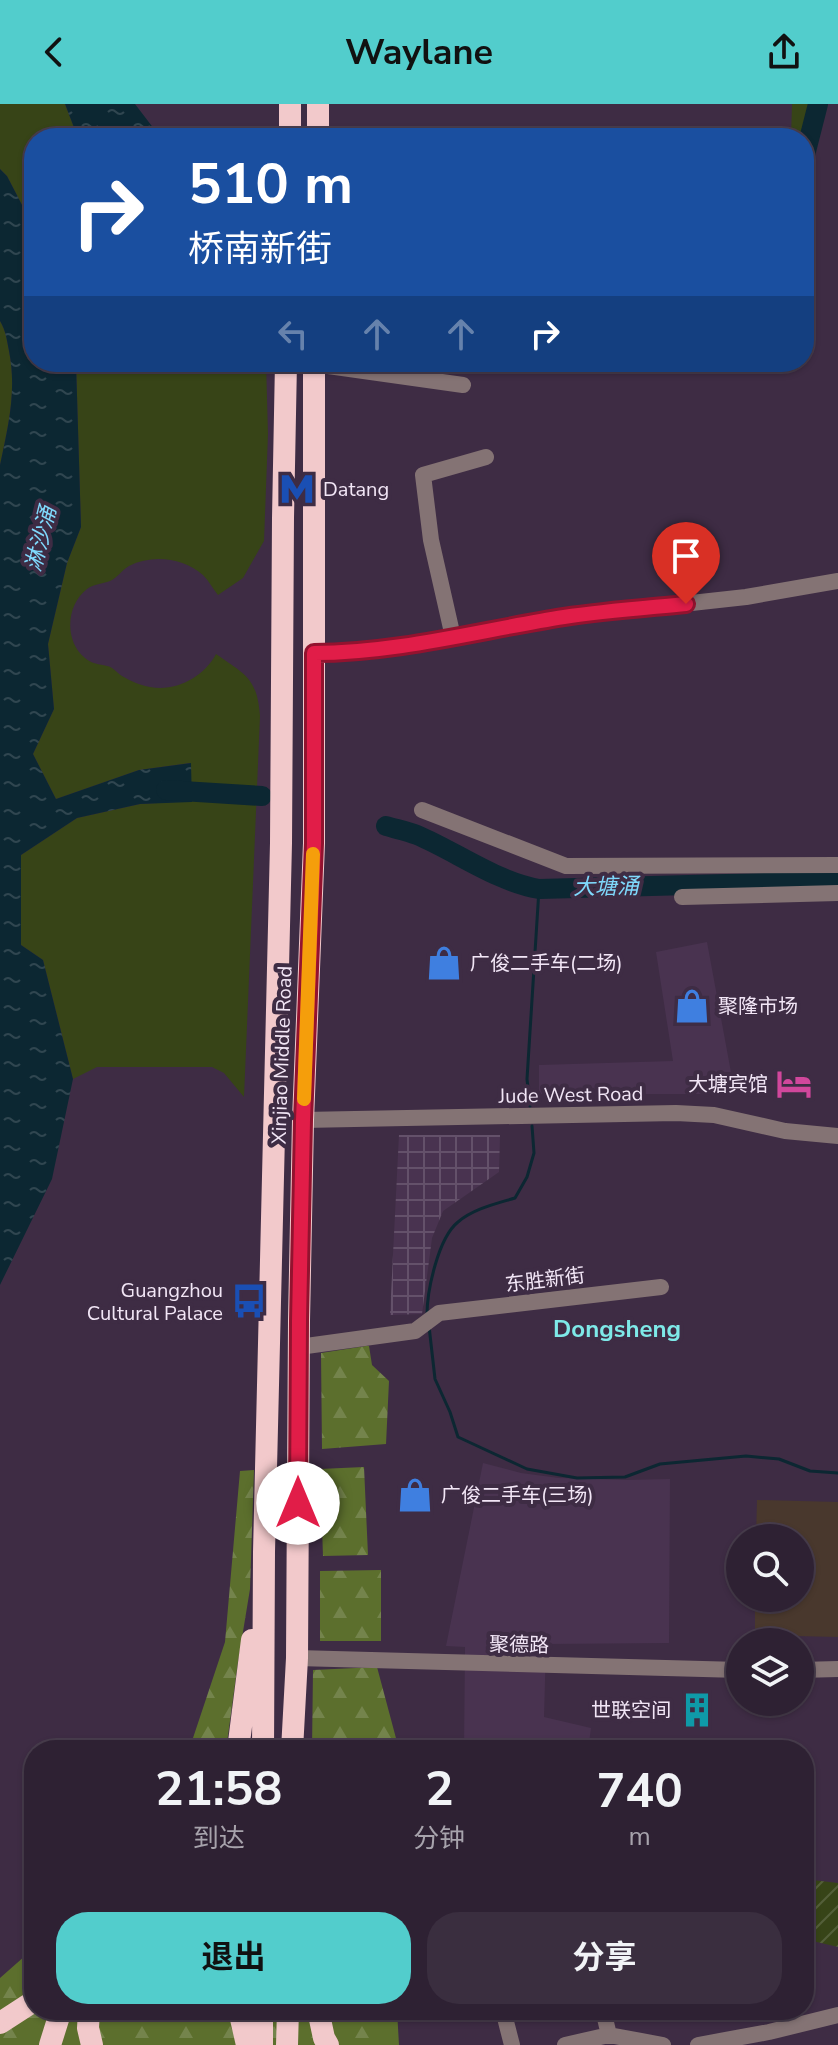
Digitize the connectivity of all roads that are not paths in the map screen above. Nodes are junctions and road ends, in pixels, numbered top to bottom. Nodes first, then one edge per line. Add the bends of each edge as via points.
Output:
1 (290, 104) edge
2 (318, 104) edge
3 (290, 128) edge
4 (318, 128) edge
5 (286, 372) edge
6 (314, 372) edge
7 (375, 372) edge
8 (463, 385) dead end
9 (486, 457) dead end
10 (838, 581) edge
11 (453, 637) junction
12 (314, 653) junction
13 (422, 810) dead end
14 (838, 865) edge
15 (838, 893) edge
16 (682, 897) dead end
17 (303, 1120) junction
18 (838, 1136) edge
19 (661, 1287) dead end
20 (299, 1347) junction
21 (264, 1552) junction
22 (297, 1658) junction
23 (838, 1669) edge
24 (726, 1670) edge
25 (814, 1670) edge
26 (242, 1740) edge
27 (263, 1740) edge
28 (293, 1740) edge
29 (306, 1740) edge
30 (24, 2007) edge
31 (838, 2015) edge
32 (58, 2020) edge
33 (88, 2020) edge
34 (235, 2020) edge
35 (240, 2020) edge
36 (262, 2020) edge
37 (288, 2020) edge
38 (310, 2020) edge
39 (320, 2020) edge
40 (506, 2020) edge
41 (605, 2020) edge
42 (0, 2023) edge
43 (609, 2035) junction
44 (50, 2045) edge
45 (92, 2045) edge
46 (231, 2045) edge
47 (247, 2045) edge
48 (262, 2045) edge
49 (287, 2045) edge
50 (310, 2045) edge
51 (328, 2045) edge
52 (512, 2045) edge
53 (565, 2045) edge
54 (663, 2045) edge
55 (698, 2045) edge

1 - 3 highway
2 - 4 highway
5 - 21 highway, Xinjiao Middle Road via 281,858
6 - 12 highway, Xinjiao Middle Road
7 - 8 street
9 - 11 street via 423,475
10 - 11 street
11 - 12 street
12 - 17 highway, Xinjiao Middle Road via 314,843
13 - 14 street via 566,866
15 - 16 street
17 - 18 street, Jude West Road via 676,1113
17 - 20 highway, Xinjiao Middle Road
19 - 20 street, 东胜新街 via 439,1313 415,1331
20 - 22 highway, Xinjiao Middle Road
21 - 26 highway
21 - 27 highway, Xinjiao Middle Road
22 - 24 street, 聚德路
22 - 28 highway, Xinjiao Middle Road
22 - 29 highway
23 - 25 street
30 - 42 highway
31 - 55 street
32 - 44 highway
33 - 45 highway
34 - 46 highway
35 - 47 highway
36 - 48 highway
37 - 49 highway
38 - 50 highway
39 - 51 highway
40 - 52 street
41 - 43 street
43 - 53 street
43 - 54 street

